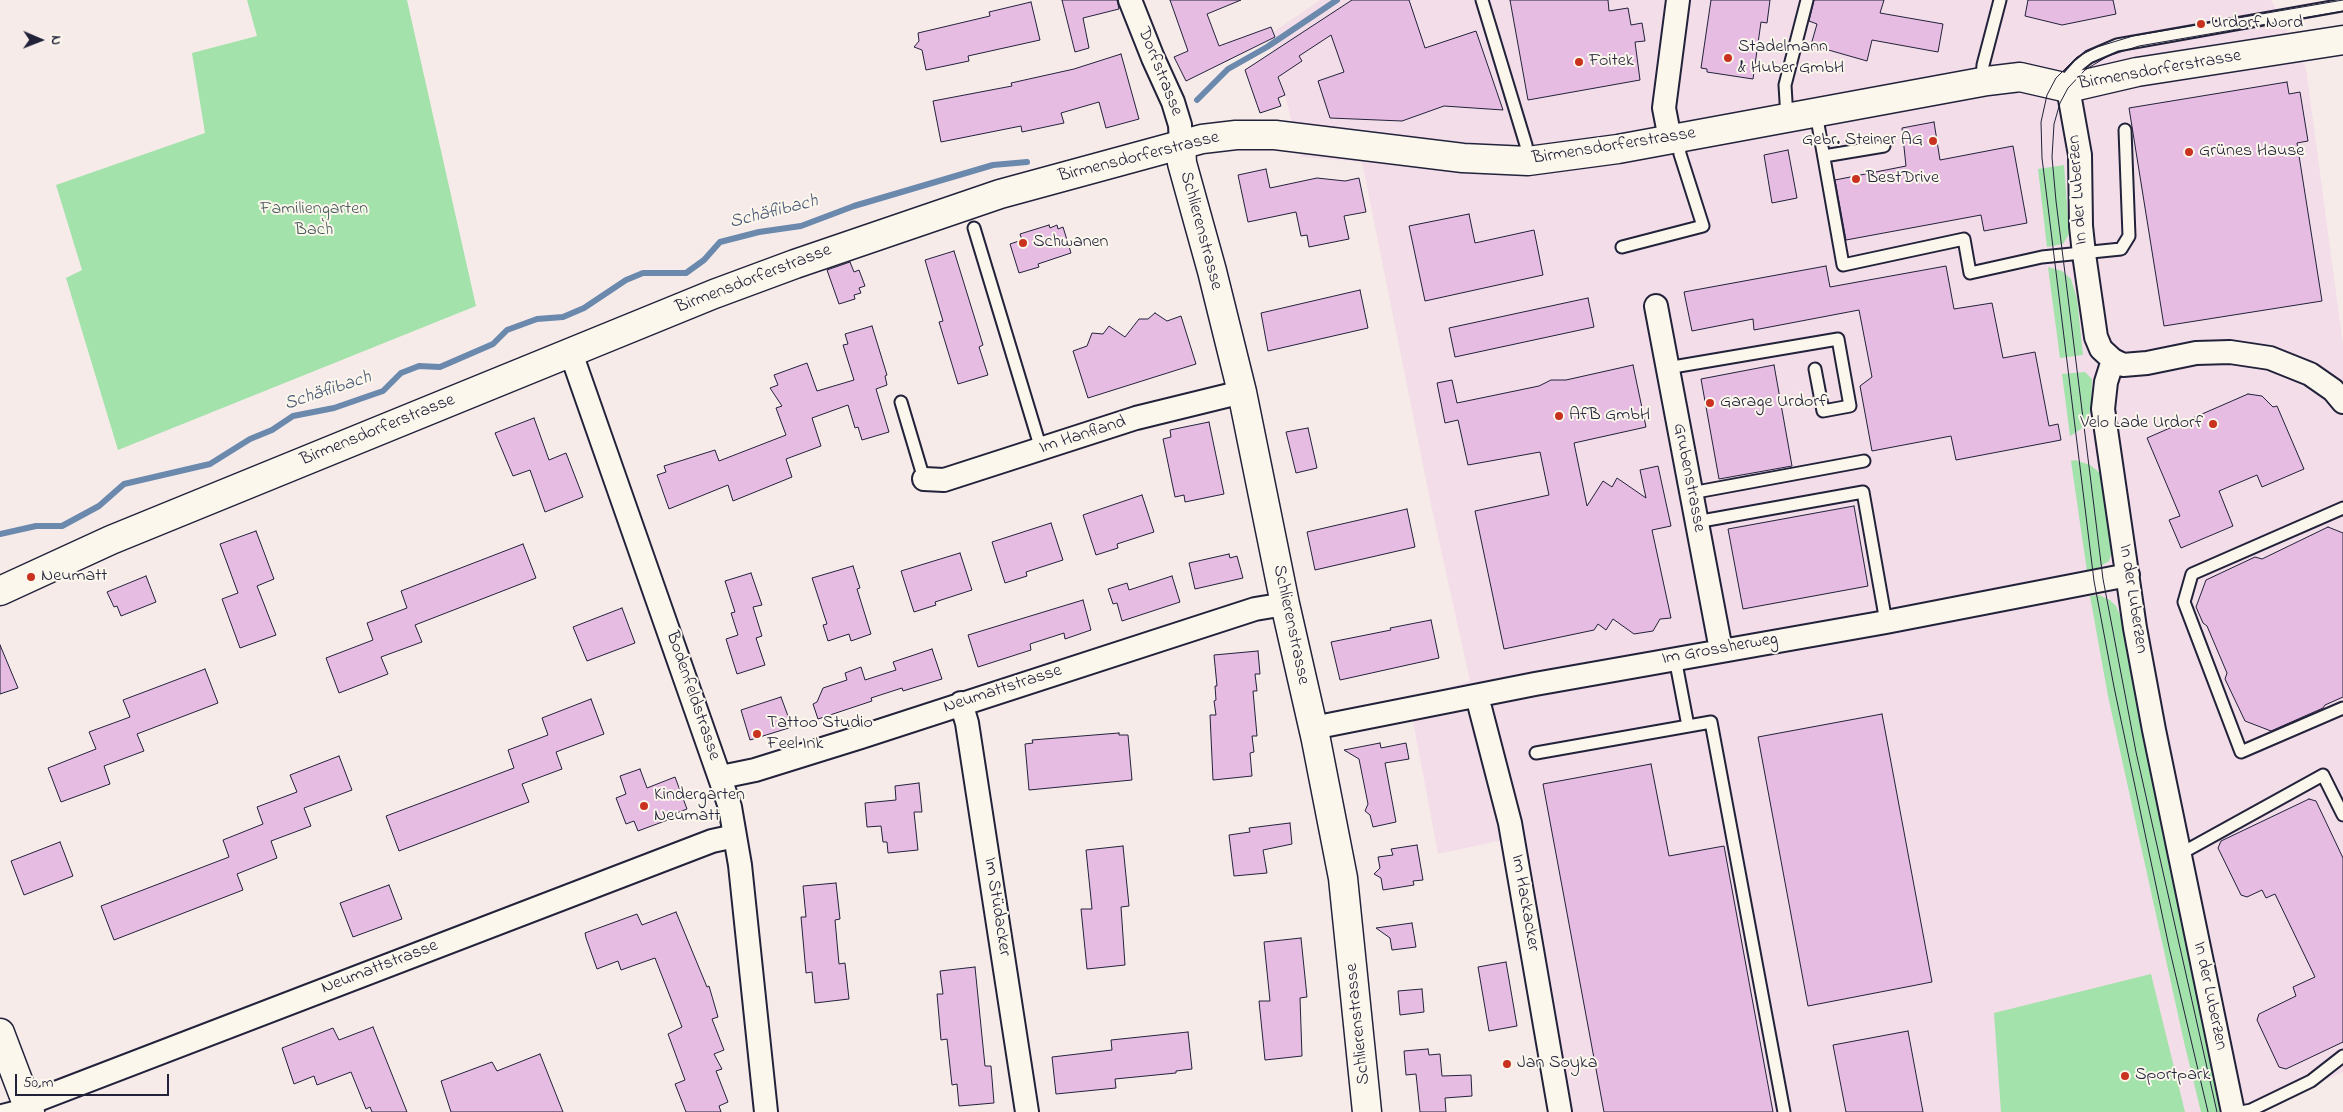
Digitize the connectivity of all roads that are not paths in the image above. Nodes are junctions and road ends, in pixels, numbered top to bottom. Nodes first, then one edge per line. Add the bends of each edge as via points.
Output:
1 (1130, 0) edge
2 (1482, 0) edge
3 (1678, 0) edge
4 (1807, 0) edge
5 (2000, 0) edge
6 (2343, 5) edge
7 (2343, 40) edge
8 (1982, 82) junction
9 (2068, 88) junction
10 (1816, 112) junction
11 (1787, 118) junction
12 (2125, 130) dead end
13 (1674, 138) junction
14 (1181, 145) junction
15 (1884, 146) dead end
16 (1824, 156) junction
17 (1528, 161) junction
18 (974, 228) dead end
19 (1622, 247) dead end
20 (2084, 254) junction
21 (1656, 306) dead end
22 (571, 353) junction
23 (2113, 360) junction
24 (1667, 368) junction
25 (1815, 369) dead end
26 (1242, 392) junction
27 (901, 402) dead end
28 (2343, 402) edge
29 (1041, 449) junction
30 (1864, 461) dead end
31 (924, 479) joint
32 (1691, 493) junction
33 (2343, 508) edge
34 (1696, 522) junction
35 (2128, 575) junction
36 (0, 591) edge
37 (1285, 604) junction
38 (1886, 622) junction
39 (1720, 650) junction
40 (1675, 658) junction
41 (1476, 696) junction
42 (961, 703) junction
43 (2343, 708) edge
44 (1688, 726) junction
45 (1314, 728) junction
46 (1536, 753) dead end
47 (721, 778) junction
48 (2343, 815) edge
49 (735, 836) junction
50 (2180, 854) junction
51 (0, 1033) edge
52 (2343, 1056) edge
53 (28, 1108) edge
54 (0, 1111) edge
55 (766, 1112) edge
56 (1027, 1112) edge
57 (1367, 1112) edge
58 (1560, 1112) edge
59 (1784, 1112) edge
60 (2233, 1112) edge
61 (2241, 1112) edge

1 - 14 street, Dorfstrasse via 1173,102 1180,125
2 - 17 lane
3 - 13 street via 1664,108
4 - 11 lane via 1785,85
5 - 8 lane
6 - 9 lane via 2116,45 2079,65 2070,75
7 - 9 main road, Birmensdorferstrasse via 2137,72
8 - 9 main road, Birmensdorferstrasse via 2020,77
8 - 10 main road, Birmensdorferstrasse
9 - 20 street, In der Luberzen via 2080,155
10 - 11 main road, Birmensdorferstrasse
10 - 16 lane
11 - 13 main road, Birmensdorferstrasse
12 - 20 lane via 2129,236 2121,249
13 - 17 main road, Birmensdorferstrasse via 1559,159
13 - 19 lane via 1703,226
14 - 17 main road, Birmensdorferstrasse via 1236,135 1275,135 1463,158
14 - 22 main road, Birmensdorferstrasse via 1064,175 959,207 794,264
14 - 26 main road, Schlierenstrasse via 1182,164
15 - 16 lane
16 - 20 lane via 1843,265 1964,239 1970,273 2042,258
18 - 29 lane
20 - 23 street, In der Luberzen via 2096,337 2101,349
21 - 24 street, Grubenstrasse
22 - 36 main road, Birmensdorferstrasse via 111,540
22 - 47 street, Bodenfeldstrasse
23 - 28 street via 2131,364 2196,353 2230,352 2270,358 2310,374 2333,390
23 - 35 street, In der Luberzen via 2106,382 2103,410
24 - 25 lane via 1838,339 1850,406 1823,411
24 - 32 street, Grubenstrasse
26 - 29 street, Im Hanfland via 1136,418
26 - 37 main road, Schlierenstrasse
27 - 31 lane
29 - 31 street, Im Hanfland via 944,480
30 - 32 lane
32 - 34 street, Grubenstrasse
33 - 43 lane via 2192,574 2184,602 2241,752
34 - 38 lane via 1863,492
34 - 39 street, Grubenstrasse
35 - 38 street, Im Grossherweg
35 - 50 street, In der Luberzen via 2154,730
37 - 42 street, Neumattstrasse via 1255,609
37 - 45 main road, Schlierenstrasse
38 - 39 street, Im Grossherweg
39 - 40 street, Im Grossherweg
40 - 41 street, Im Grossherweg
40 - 44 lane
41 - 45 street, Im Grossherweg
41 - 58 street, Im Hackacker via 1510,823
42 - 47 street, Neumattstrasse via 852,740
42 - 56 street, Im Stüdacker via 970,742
44 - 46 lane
44 - 59 lane via 1711,722
45 - 57 main road, Schlierenstrasse via 1343,878
47 - 49 street, Bodenfeldstrasse
48 - 50 lane via 2323,774
49 - 53 street, Neumattstrasse via 712,841
49 - 55 street, Bodenfeldstrasse
50 - 60 street, In der Luberzen
51 - 53 main road
52 - 61 lane via 2311,1081
53 - 54 lane

